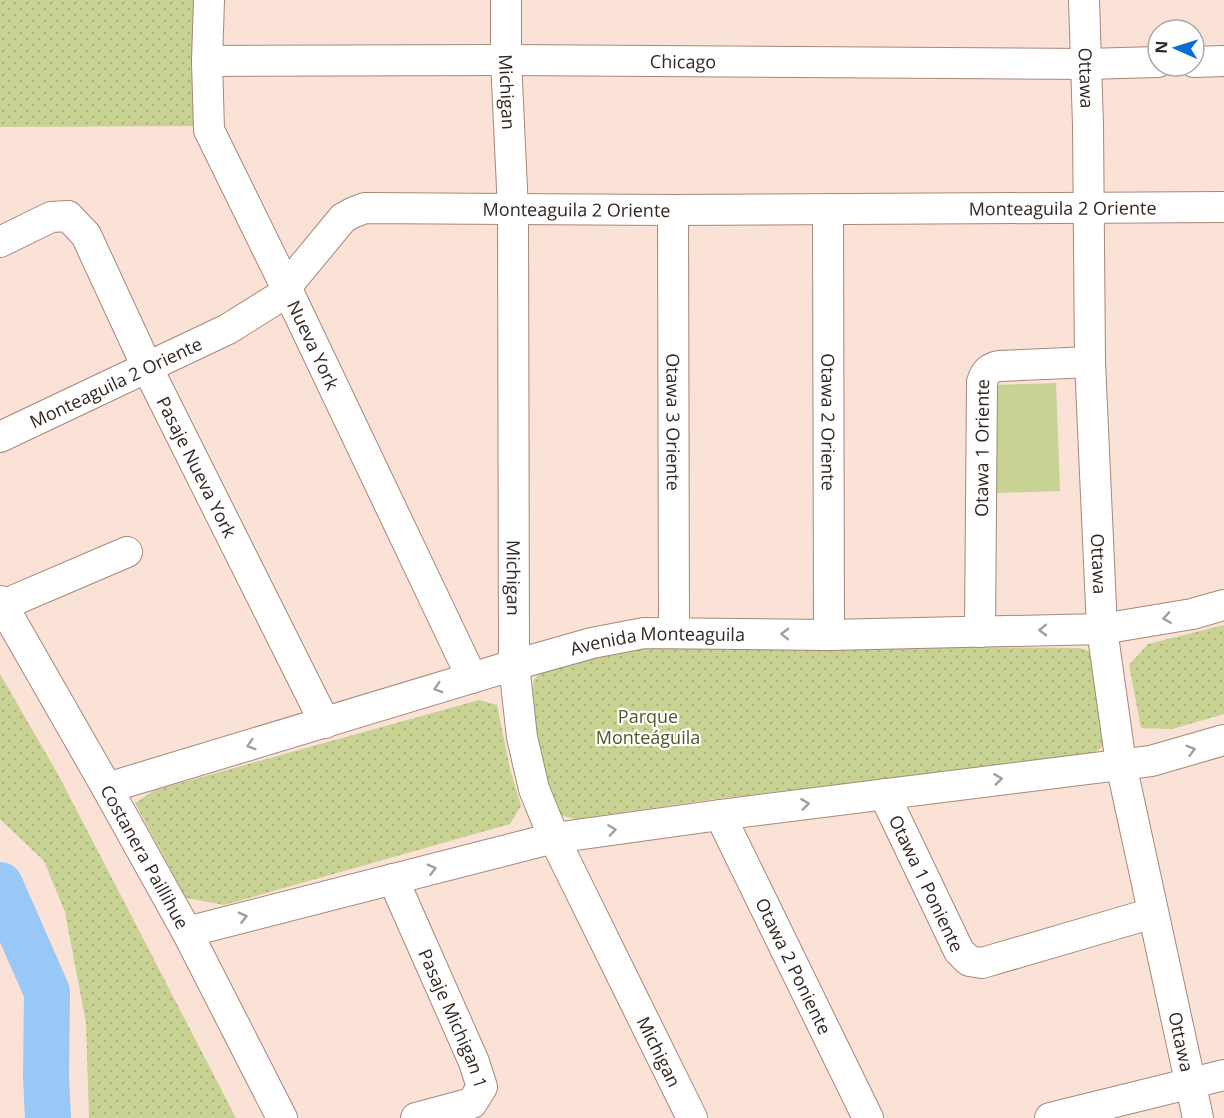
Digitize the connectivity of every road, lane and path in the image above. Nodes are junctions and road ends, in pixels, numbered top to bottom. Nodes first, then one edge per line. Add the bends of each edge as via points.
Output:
1 (209, 0) edge
2 (506, 0) edge
3 (1084, 0) edge
4 (506, 60) junction
5 (207, 61) junction
6 (1224, 61) edge
7 (1146, 62) edge
8 (1206, 62) edge
9 (1086, 64) junction
10 (1089, 207) junction
11 (1224, 207) edge
12 (828, 209) junction
13 (513, 210) junction
14 (673, 210) junction
15 (0, 242) edge
16 (286, 287) junction
17 (1090, 362) junction
18 (147, 367) junction
19 (0, 437) edge
20 (127, 552) dead end
21 (1, 603) edge
22 (1224, 605) edge
23 (1102, 629) junction
24 (980, 632) junction
25 (674, 633) junction
26 (829, 635) junction
27 (514, 665) junction
28 (472, 678) junction
29 (325, 723) junction
30 (1224, 740) edge
31 (1121, 764) junction
32 (107, 788) junction
33 (884, 794) junction
34 (720, 815) junction
35 (554, 838) junction
36 (393, 879) junction
37 (1153, 913) junction
38 (187, 932) junction
39 (1224, 1075) edge
40 (1190, 1084) junction
41 (282, 1118) edge
42 (416, 1118) edge
43 (692, 1118) edge
44 (868, 1118) edge
45 (1050, 1118) edge
46 (1198, 1118) edge

1 - 5 street, Nueva York
2 - 4 street, Michigan
3 - 9 street, Ottawa
4 - 5 street, Chicago
4 - 9 street, Chicago
4 - 13 street, Michigan
5 - 16 street, Nueva York via 209,130
6 - 8 street
7 - 9 street, Chicago
9 - 10 street, Ottawa
10 - 11 street, Monteaguila 2 Oriente
10 - 12 street, Monteaguila 2 Oriente
10 - 17 street, Ottawa
12 - 14 street, Monteaguila 2 Oriente
12 - 26 street, Otawa 2 Oriente
13 - 14 street, Monteaguila 2 Oriente
13 - 16 street, Monteaguila 2 Oriente via 358,210 343,218
13 - 27 street, Michigan
14 - 25 street, Otawa 3 Oriente
15 - 18 street, Pasaje Nueva York via 51,217 68,216 86,235
16 - 18 street, Monteaguila 2 Oriente via 279,297 228,328
16 - 28 street, Nueva York
17 - 23 street, Ottawa
17 - 24 street, Otawa 1 Oriente via 993,367 983,377
18 - 19 street, Monteaguila 2 Oriente
18 - 29 street, Pasaje Nueva York
20 - 21 street
21 - 32 street, Costanera Paillihue
22 -> 23 street, Avenida Monteaguila
23 -> 24 street, Avenida Monteaguila
23 - 31 street, Ottawa
24 - 26 street, Avenida Monteaguila
26 -> 25 street, Avenida Monteaguila
25 - 27 street, Avenida Monteaguila via 619,637
27 - 28 street, Avenida Monteaguila
27 - 35 street, Michigan via 522,737 534,789
28 -> 29 street, Avenida Monteaguila
29 -> 32 street, Avenida Monteaguila
31 -> 30 street via 1151,761
33 -> 31 street
31 - 37 street, Ottawa
32 - 38 street, Costanera Paillihue
34 -> 33 street
33 - 37 street, Otawa 1 Poniente via 959,951 969,961 982,963
35 -> 34 street
34 - 44 street, Otawa 2 Poniente
36 -> 35 street
35 - 43 street, Michigan
38 -> 36 street
36 - 42 street, Pasaje Michigan 1 via 482,1087 472,1103
37 - 40 street, Ottawa
38 - 41 street, Costanera Paillihue
39 - 40 street
40 - 45 street
40 - 46 street, Ottawa

